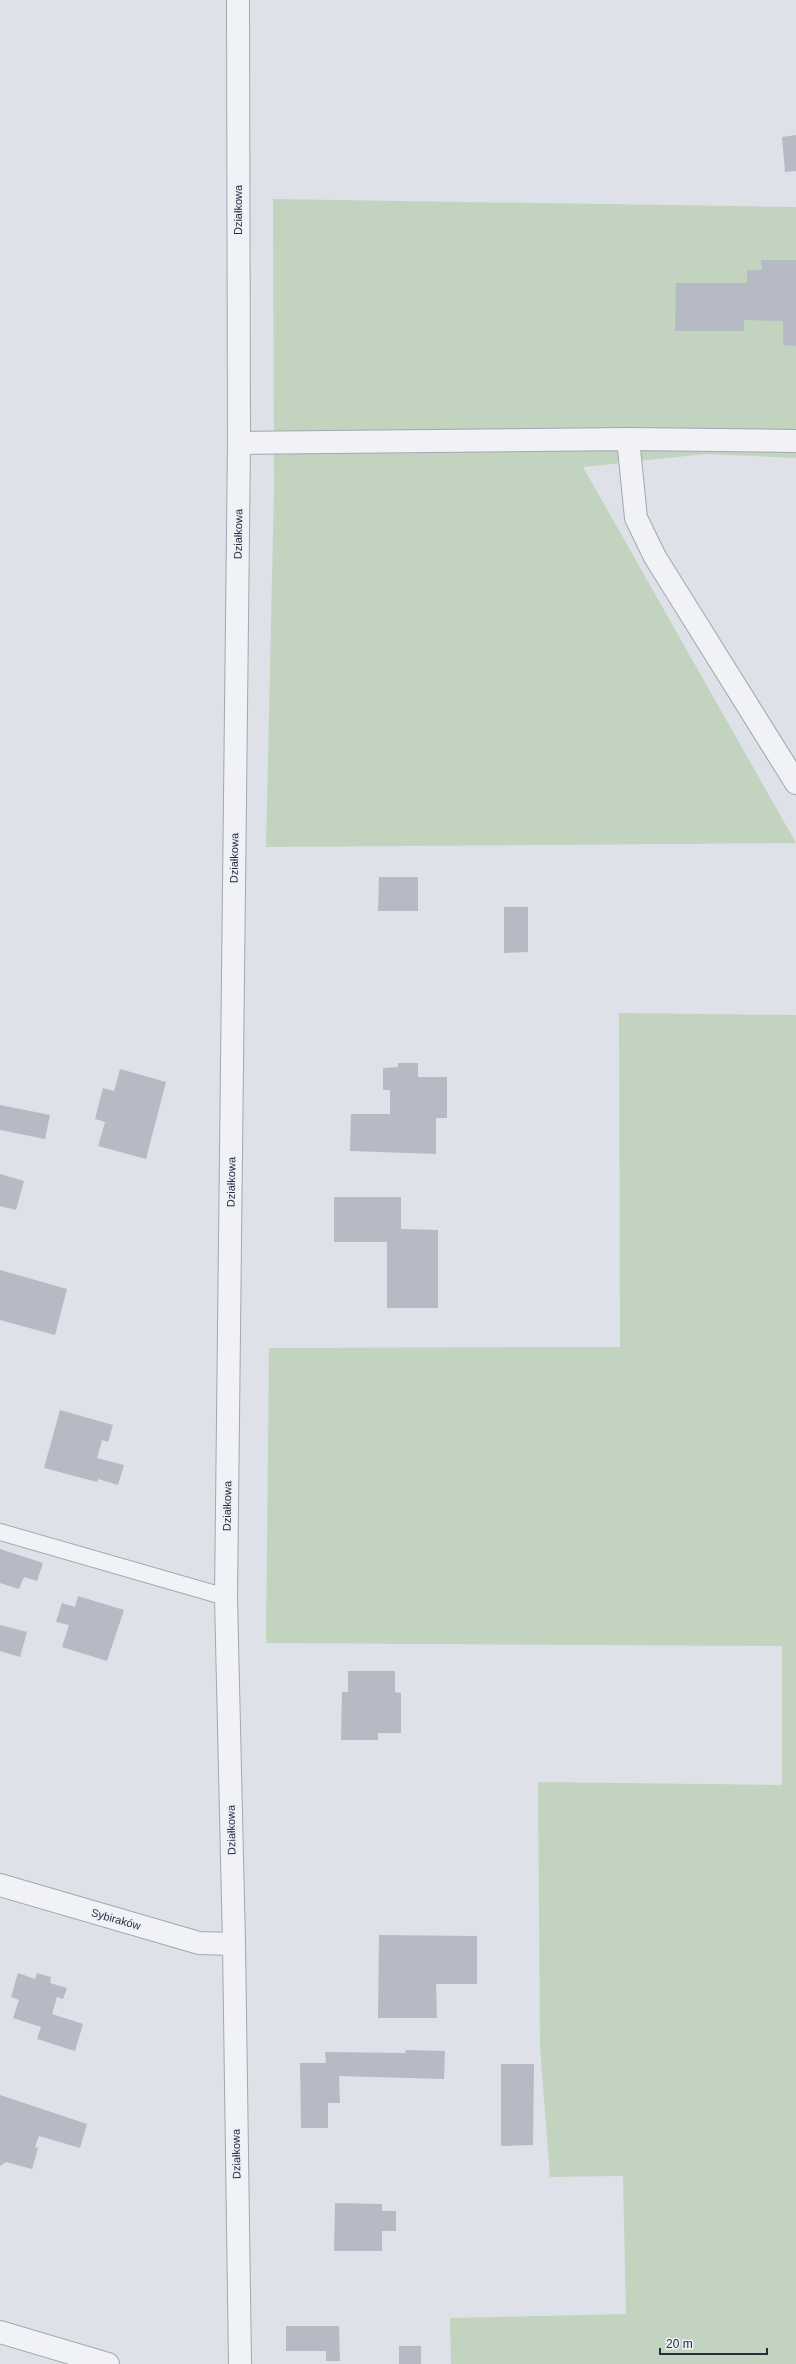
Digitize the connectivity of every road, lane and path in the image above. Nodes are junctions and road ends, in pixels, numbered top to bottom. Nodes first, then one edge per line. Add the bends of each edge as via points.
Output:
1 (238, 0) edge
2 (628, 439) junction
3 (796, 441) edge
4 (239, 443) junction
5 (796, 783) edge
6 (0, 1532) edge
7 (226, 1597) junction
8 (0, 1885) edge
9 (234, 1944) junction
10 (0, 2332) edge
11 (108, 2364) edge
12 (240, 2364) edge

1 - 4 street, Działkowa
2 - 3 street
2 - 4 street
2 - 5 street via 636,518 648,544
4 - 7 street, Działkowa
6 - 7 lane
7 - 9 street, Działkowa
8 - 9 street, Sybiraków via 199,1943
9 - 12 street, Działkowa
10 - 11 street

